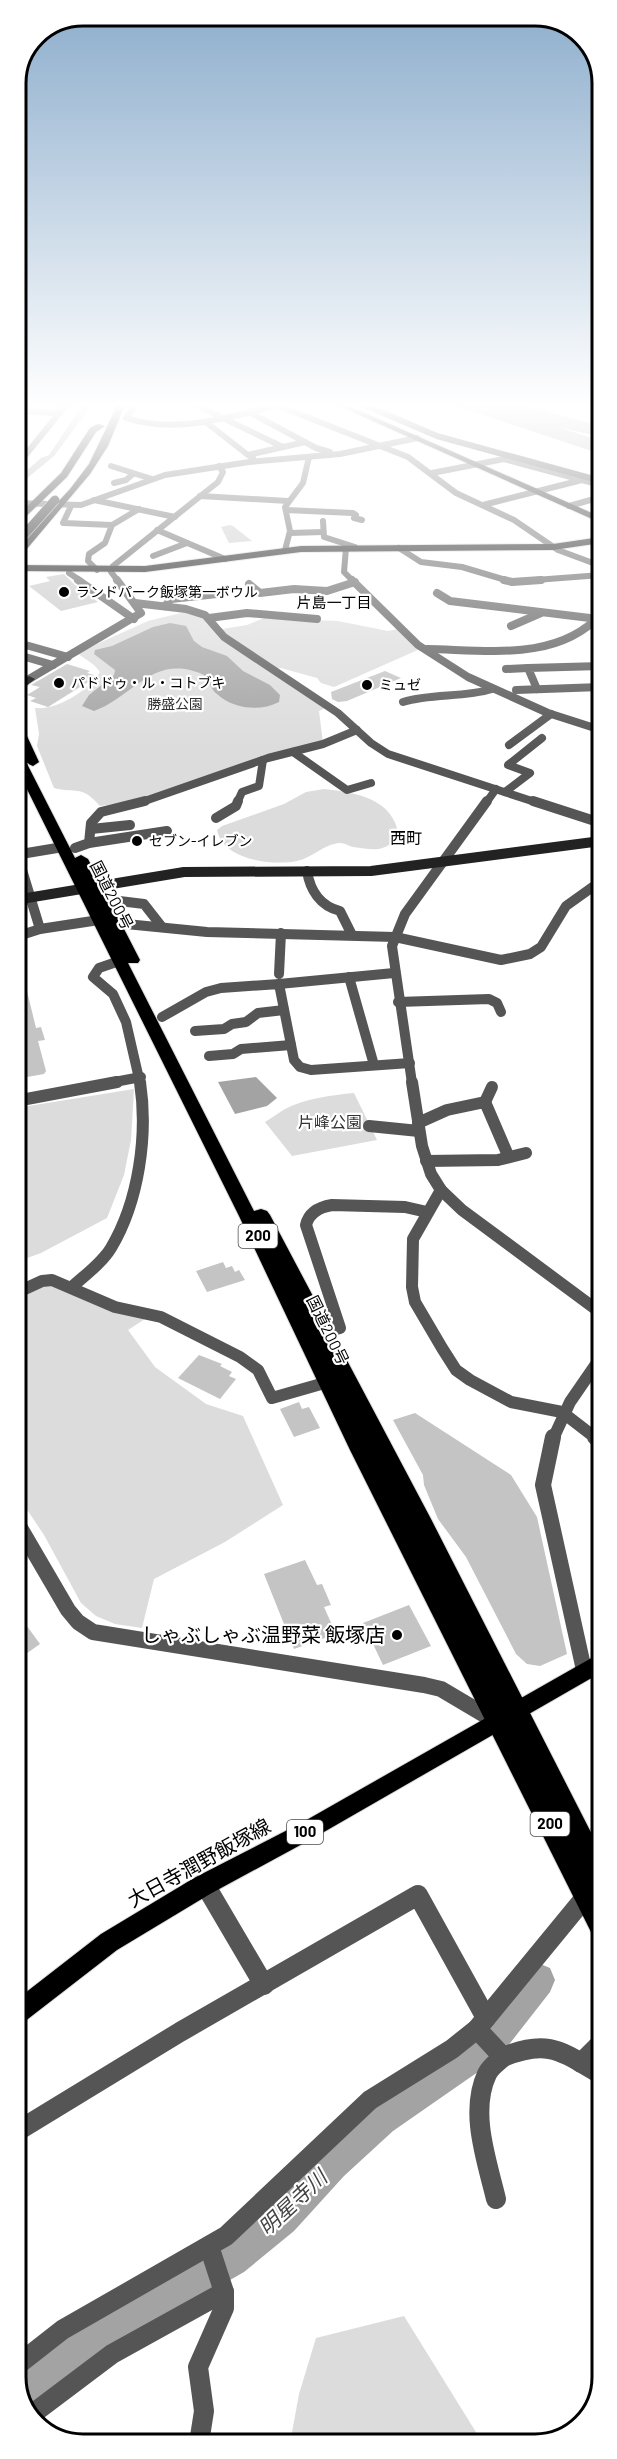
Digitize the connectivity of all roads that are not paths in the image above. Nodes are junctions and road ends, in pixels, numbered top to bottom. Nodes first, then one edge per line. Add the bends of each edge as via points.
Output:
1 (37, 521) edge
2 (41, 521) edge
3 (64, 521) edge
4 (119, 521) edge
5 (169, 521) edge
6 (288, 521) edge
7 (323, 521) dead end
8 (515, 521) edge
9 (112, 525) junction
10 (157, 530) junction
11 (323, 532) junction
12 (26, 533) edge
13 (290, 533) junction
14 (26, 542) edge
15 (592, 542) edge
16 (187, 543) junction
17 (351, 548) junction
18 (399, 548) junction
19 (553, 548) junction
20 (285, 550) junction
21 (153, 556) dead end
22 (225, 559) junction
23 (592, 563) edge
24 (26, 568) edge
25 (97, 570) junction
26 (112, 570) junction
27 (69, 573) dead end
28 (592, 576) edge
29 (355, 582) junction
30 (249, 584) dead end
31 (437, 593) dead end
32 (216, 594) dead end
33 (136, 605) junction
34 (165, 606) junction
35 (122, 611) junction
36 (543, 612) junction
37 (209, 618) junction
38 (134, 619) junction
39 (317, 619) dead end
40 (592, 620) edge
41 (592, 625) edge
42 (511, 626) dead end
43 (26, 645) edge
44 (423, 648) junction
45 (26, 657) edge
46 (68, 657) junction
47 (53, 665) junction
48 (592, 666) edge
49 (575, 667) junction
50 (528, 668) junction
51 (506, 669) dead end
52 (26, 680) edge
53 (29, 680) junction
54 (26, 683) edge
55 (584, 688) junction
56 (592, 688) edge
57 (492, 689) junction
58 (537, 689) junction
59 (516, 690) dead end
60 (403, 702) dead end
61 (551, 714) junction
62 (592, 726) edge
63 (357, 730) junction
64 (542, 738) dead end
65 (510, 745) dead end
66 (293, 752) junction
67 (262, 760) junction
68 (26, 767) edge
69 (371, 783) dead end
70 (496, 789) junction
71 (506, 792) junction
72 (216, 818) dead end
73 (592, 820) edge
74 (130, 825) dead end
75 (90, 830) junction
76 (167, 831) dead end
77 (592, 842) edge
78 (89, 843) junction
79 (69, 847) junction
80 (26, 852) edge
81 (440, 863) junction
82 (307, 871) junction
83 (26, 882) edge
84 (592, 887) edge
85 (94, 891) junction
86 (31, 897) junction
87 (26, 898) edge
88 (107, 921) junction
89 (162, 927) junction
90 (40, 929) junction
91 (26, 933) edge
92 (281, 933) junction
93 (352, 935) junction
94 (395, 938) junction
95 (125, 958) junction
96 (394, 973) junction
97 (349, 977) junction
98 (279, 979) junction
99 (398, 1002) junction
100 (284, 1010) junction
101 (501, 1012) dead end
102 (162, 1017) junction
103 (195, 1031) dead end
104 (291, 1045) junction
105 (209, 1056) dead end
106 (410, 1063) junction
107 (374, 1065) junction
108 (141, 1077) junction
109 (492, 1087) dead end
110 (26, 1099) edge
111 (485, 1102) junction
112 (369, 1126) dead end
113 (419, 1127) junction
114 (507, 1153) dead end
115 (526, 1154) dead end
116 (426, 1161) junction
117 (441, 1190) junction
118 (427, 1212) junction
119 (72, 1287) junction
120 (26, 1288) edge
121 (592, 1306) edge
122 (322, 1333) junction
123 (592, 1371) edge
124 (328, 1382) junction
125 (562, 1412) junction
126 (592, 1435) edge
127 (26, 1533) edge
128 (592, 1662) edge
129 (592, 1667) edge
130 (506, 1716) junction
131 (592, 1877) edge
132 (206, 1884) junction
133 (592, 1890) edge
134 (264, 1985) junction
135 (26, 2006) edge
136 (482, 2027) junction
137 (592, 2052) edge
138 (500, 2053) junction
139 (581, 2063) junction
140 (592, 2069) edge
141 (26, 2126) edge
142 (496, 2199) dead end
143 (210, 2249) junction
144 (222, 2286) junction
145 (26, 2358) edge
146 (37, 2410) edge
147 (201, 2433) edge

1 - 12 highway, bridge
2 - 14 highway
3 - 9 street
4 - 9 street
5 - 10 street
6 - 13 street
7 - 11 street
8 - 19 street
9 - 25 street via 105,543 89,554 88,561
10 - 16 street
10 - 26 street via 115,563
11 - 13 street
11 - 17 street via 326,539
13 - 20 street
15 - 19 highway
16 - 21 street
16 - 22 street
17 - 18 highway
17 - 20 highway
17 - 29 street via 344,572
18 - 19 highway
18 - 28 street via 427,564 462,567 512,582
19 - 23 street
20 - 22 highway
22 - 26 highway
24 - 25 highway
25 - 26 highway
26 - 33 street
27 - 35 street
29 - 30 street via 327,591 260,593
29 - 44 street
31 - 36 street via 450,601
32 - 34 street via 171,599
33 - 34 street
33 - 35 street
33 - 38 street via 141,614
34 - 37 street via 199,612
35 - 38 street
36 - 40 street
36 - 42 street
37 - 39 street via 247,613
37 - 63 street via 224,637 338,713
38 - 46 street
41 - 44 street via 539,649
43 - 46 street
44 - 57 street
45 - 47 street
46 - 47 street
47 - 53 street
48 - 49 street
49 - 50 street
49 - 55 street
50 - 51 street
50 - 58 street
52 - 53 street
53 - 54 highway
55 - 56 street
55 - 58 street
57 - 60 street via 477,695 424,696
57 - 61 street
58 - 59 street
61 - 62 street
61 - 65 street
63 - 66 street
63 - 70 street via 388,754
64 - 71 street via 508,765 530,773
66 - 67 street
66 - 69 street via 347,790
67 - 72 street via 259,786 242,792 236,806
67 - 75 street via 153,800 101,812
68 - 79 highway, 国道200号 / 200
70 - 71 street
70 - 81 street
71 - 73 street
74 - 75 street
75 - 78 street
76 - 78 street
77 - 81 street
78 - 79 street
79 - 80 street
79 - 85 highway, 国道200号 / 200
81 - 82 street via 371,871
81 - 94 street via 405,914
82 - 85 street via 203,871
82 - 93 street via 312,891 331,909 340,911
83 - 86 street
84 - 94 street via 566,906 541,947 518,958 486,958
85 - 86 street
85 - 88 highway, 国道200号 / 200
85 - 89 street via 144,904
86 - 87 street
86 - 90 street
88 - 89 street
88 - 90 street
88 - 95 highway, 国道200号 / 200
89 - 92 street
90 - 91 street
92 - 93 street
92 - 98 street
93 - 94 street
94 - 96 street
95 - 102 highway, 国道200号 / 200
95 - 108 street via 99,968 93,977 113,994
95 - 124 highway, 国道200号 / 200
96 - 97 street
96 - 99 street
97 - 98 street
97 - 107 street
98 - 100 street
98 - 102 street via 206,992
99 - 101 street via 489,999 497,1003
99 - 106 street
100 - 103 street via 258,1013 246,1022 224,1029
100 - 104 street
102 - 122 highway, 国道200号 / 200
104 - 105 street
104 - 107 street via 294,1060 305,1069
106 - 107 street
106 - 113 street
108 - 110 street
108 - 119 street via 141,1150 123,1225 109,1250
109 - 111 street
111 - 113 street via 447,1110
111 - 114 street
112 - 113 street
113 - 116 street
115 - 116 street via 498,1160
116 - 117 street
117 - 118 street
117 - 121 street via 483,1227
118 - 122 street via 405,1207 332,1205 321,1207 308,1217 306,1225 340,1328
118 - 125 street via 413,1239 414,1302 456,1370 511,1402
119 - 120 street via 52,1280
119 - 124 street via 115,1307 161,1317 240,1357 258,1370 272,1398
122 - 130 highway, 国道200号 / 200
123 - 125 street
124 - 130 highway, 国道200号 / 200
125 - 126 street
125 - 128 street via 545,1461 543,1485
127 - 130 street via 68,1609 87,1630 441,1689
129 - 130 main road, 大日寺潤野飯塚線 / 100
130 - 131 highway, 国道200号 / 200
130 - 132 main road, 大日寺潤野飯塚線 / 100
132 - 134 street
132 - 135 main road, 大日寺潤野飯塚線 / 100 via 110,1942
133 - 136 street
134 - 136 street via 418,1895
134 - 141 street
136 - 138 street
136 - 143 street via 370,2100 252,2214
137 - 139 street
138 - 139 street via 527,2047 559,2050
138 - 142 street via 482,2092 481,2117
139 - 140 street
143 - 144 street
143 - 145 street via 63,2330
144 - 146 street via 112,2354
144 - 147 street via 224,2308 198,2367 204,2411

